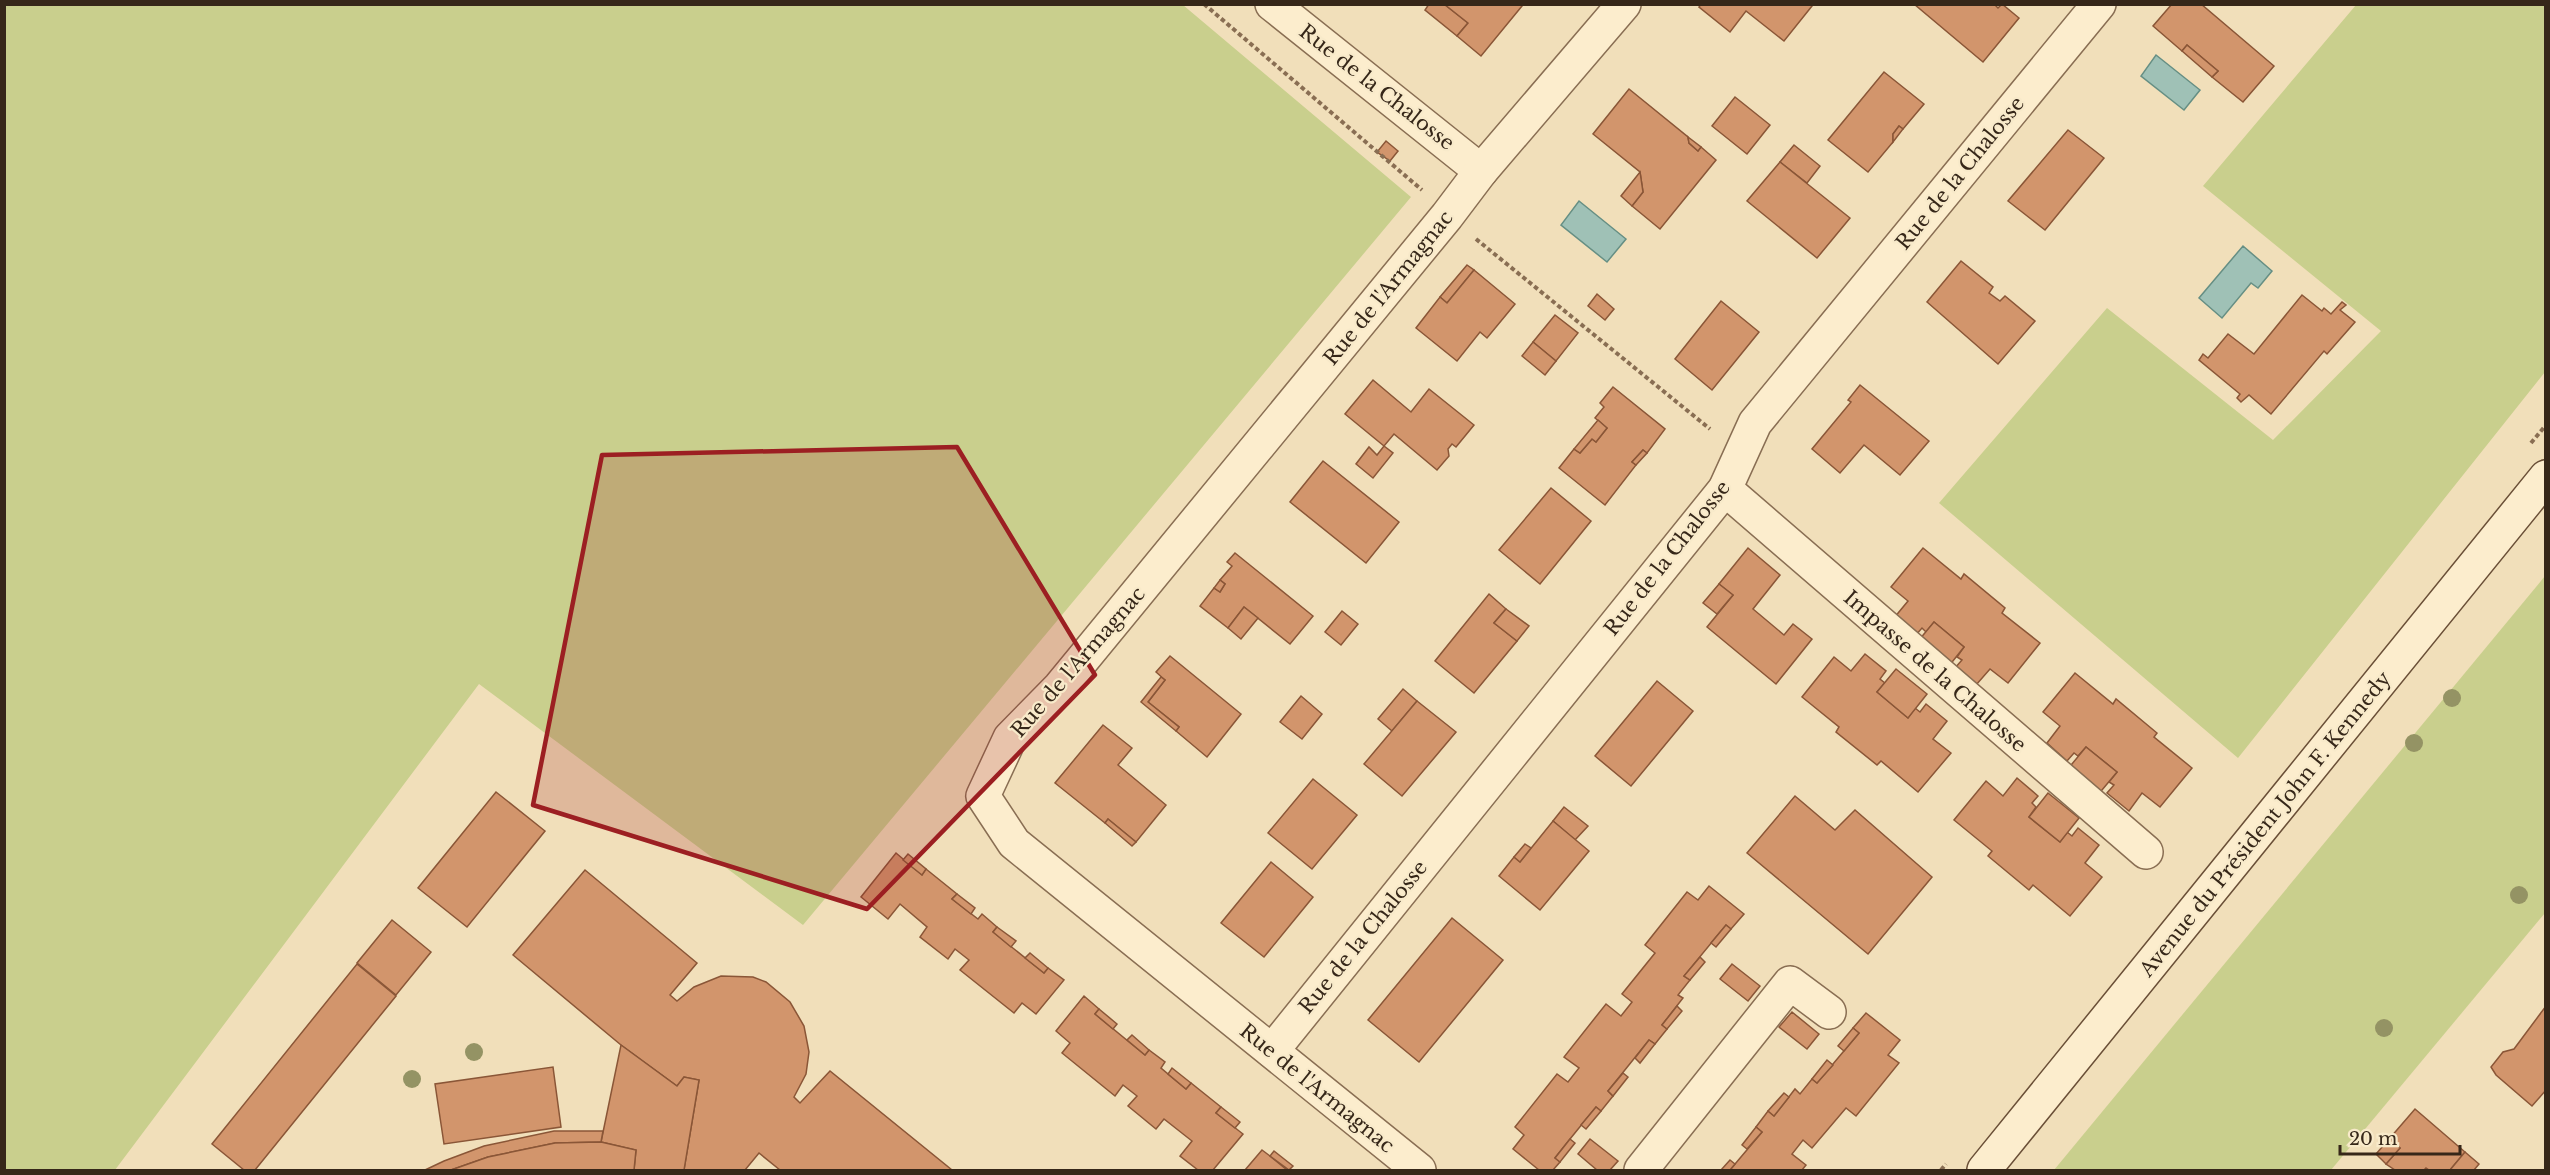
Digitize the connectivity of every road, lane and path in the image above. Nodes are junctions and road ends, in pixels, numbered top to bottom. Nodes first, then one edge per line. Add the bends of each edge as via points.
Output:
1 (1204, 4) edge
2 (1272, 4) edge
3 (1624, 4) edge
4 (2099, 4) edge
5 (1456, 149) junction
6 (1481, 171) junction
7 (1422, 190) junction
8 (1415, 199) dead end
9 (1448, 216) junction
10 (1741, 454) junction
11 (2546, 477) edge
12 (1725, 489) junction
13 (2146, 852) dead end
14 (1829, 1012) dead end
15 (1272, 1051) junction
16 (1419, 1170) edge
17 (1641, 1170) edge
18 (1984, 1170) edge

1 - 7 path
2 - 5 street, Rue de la Chalosse
3 - 6 street, Rue de l'Armagnac
4 - 10 street, Rue de la Chalosse via 1755,423
5 - 6 street, Rue de la Chalosse
5 - 7 path
6 - 9 street, Rue de l'Armagnac
7 - 8 path
9 - 10 path
9 - 15 street, Rue de l'Armagnac via 1060,687 1010,738 983,796 1014,843
10 - 12 street, Rue de la Chalosse
11 - 18 street, Avenue du Président John F. Kennedy
12 - 13 street, Impasse de la Chalosse
12 - 15 street, Rue de la Chalosse
14 - 17 street via 1790,983
15 - 16 street, Rue de l'Armagnac

